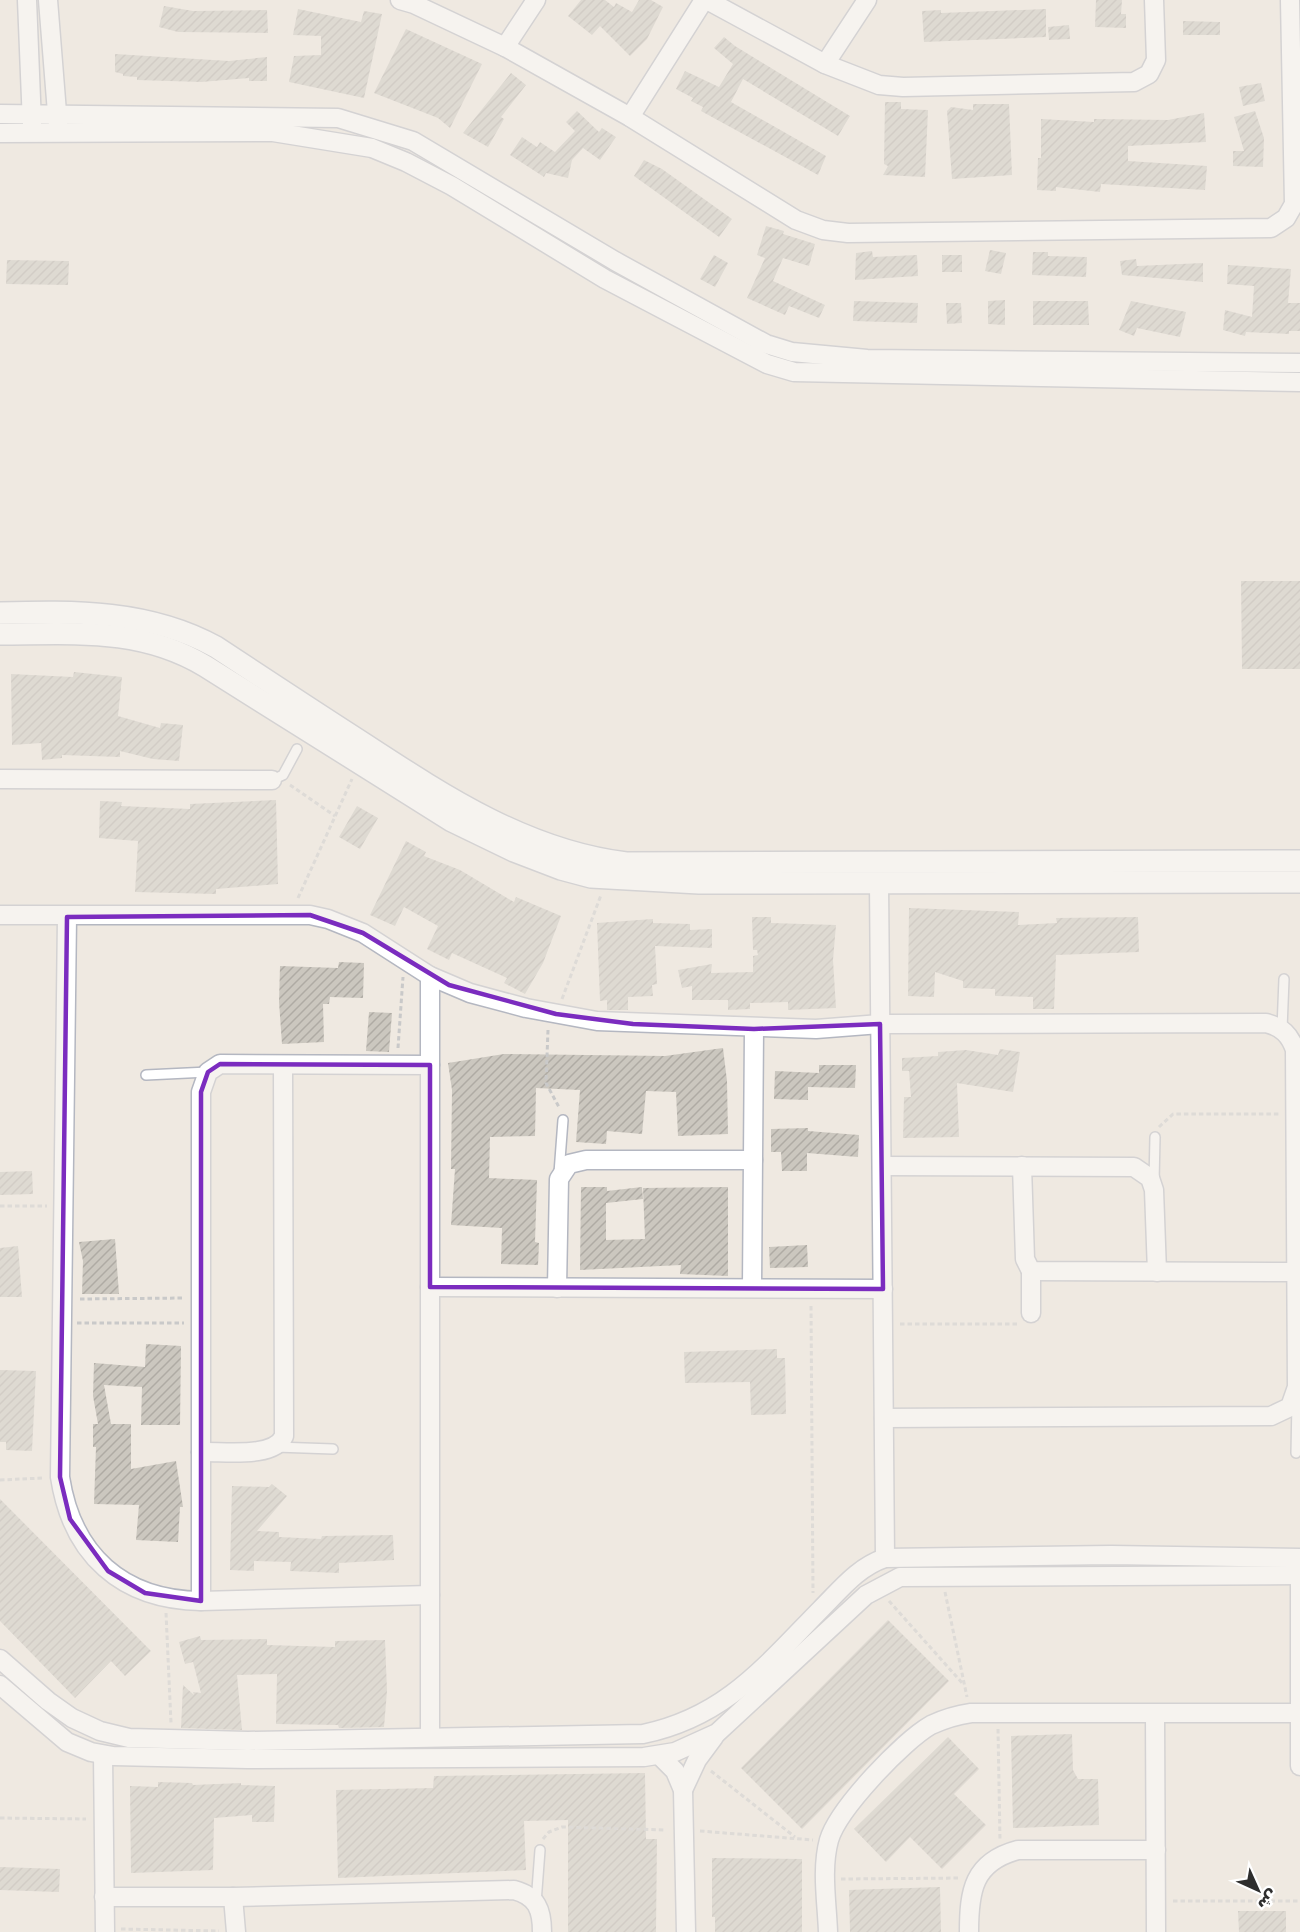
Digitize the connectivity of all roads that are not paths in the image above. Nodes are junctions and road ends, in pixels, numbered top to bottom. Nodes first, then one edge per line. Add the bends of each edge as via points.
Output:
1 (27, 0) edge
2 (48, 0) edge
3 (400, 0) edge
4 (536, 0) edge
5 (706, 0) edge
6 (867, 0) edge
7 (1154, 0) edge
8 (1290, 0) edge
9 (506, 47) junction
10 (825, 64) junction
11 (58, 113) junction
12 (0, 114) edge
13 (31, 114) junction
14 (630, 117) junction
15 (0, 133) edge
16 (58, 133) junction
17 (33, 134) junction
18 (615, 261) junction
19 (605, 279) junction
20 (1300, 363) edge
21 (1300, 382) edge
22 (38, 612) junction
23 (0, 613) edge
24 (0, 634) edge
25 (38, 634) junction
26 (297, 749) dead end
27 (0, 779) edge
28 (276, 779) joint
29 (1300, 861) edge
30 (698, 873) junction
31 (1300, 882) edge
32 (879, 883) junction
33 (0, 915) edge
34 (67, 917) junction
35 (430, 976) junction
36 (1284, 979) dead end
37 (880, 1024) junction
38 (754, 1029) junction
39 (1282, 1029) junction
40 (283, 1065) junction
41 (430, 1065) junction
42 (208, 1072) junction
43 (146, 1075) dead end
44 (563, 1120) road end
45 (1155, 1137) road end
46 (753, 1160) junction
47 (882, 1166) junction
48 (1022, 1166) junction
49 (559, 1179) junction
50 (1154, 1190) junction
51 (1031, 1271) junction
52 (1157, 1272) junction
53 (1297, 1272) junction
54 (430, 1287) junction
55 (752, 1287) junction
56 (557, 1288) junction
57 (883, 1289) junction
58 (1031, 1313) road end
59 (1297, 1394) junction
60 (884, 1418) junction
61 (276, 1447) junction
62 (333, 1449) dead end
63 (201, 1452) junction
64 (1296, 1453) dead end
65 (1111, 1555) junction
66 (885, 1558) junction
67 (1300, 1558) edge
68 (1112, 1575) junction
69 (1300, 1575) edge
70 (430, 1595) junction
71 (201, 1601) junction
72 (0, 1659) edge
73 (778, 1665) junction
74 (0, 1685) edge
75 (1155, 1713) junction
76 (1299, 1713) edge
77 (717, 1733) junction
78 (430, 1737) junction
79 (248, 1750) junction
80 (103, 1755) junction
81 (660, 1756) junction
82 (1300, 1766) edge
83 (683, 1790) junction
84 (540, 1850) road end
85 (1156, 1850) junction
86 (104, 1897) junction
87 (233, 1897) junction
88 (536, 1903) junction
89 (105, 1930) edge
90 (236, 1932) edge
91 (542, 1932) edge
92 (686, 1932) edge
93 (828, 1932) edge
94 (969, 1932) edge
95 (1156, 1932) edge

1 - 13 street
2 - 11 street
3 - 9 street
4 - 9 street
5 - 10 street
5 - 14 street
6 - 10 street
7 - 10 street via 1156,60 1149,75 1134,82 903,87 858,79
8 - 14 street via 1294,204 1286,218 1271,228 848,233 823,230 796,220
9 - 14 street
11 - 13 street
11 - 16 street
11 - 18 street via 338,118 413,141
12 - 13 street
13 - 17 street
15 - 17 street
16 - 17 street
16 - 19 street via 273,132 372,148 452,186
18 - 19 street
18 - 20 street via 766,344 792,352 867,359
19 - 21 street via 767,364 794,372
22 - 23 street
22 - 25 street
22 - 30 street via 133,617 168,625 201,639 431,788 478,814 552,847 601,860
24 - 25 street
25 - 30 street via 114,635 171,648 483,837 561,870 607,880
26 - 28 lane
27 - 28 street
29 - 30 street
30 - 32 street
31 - 32 street
32 - 37 street
33 - 34 street
34 - 35 street via 310,915 371,937
34 - 71 street via 60,1477 70,1519 93,1556 126,1583 166,1599
35 - 38 street via 470,993 552,1014 633,1024
35 - 41 street
36 - 39 lane
37 - 38 street
37 - 39 street via 1266,1023
37 - 47 street
38 - 46 street
39 - 53 street via 1295,1050
40 - 41 street
40 - 42 street via 220,1064
40 - 61 street via 284,1430
41 - 54 street
42 - 43 lane
42 - 63 street via 201,1092
44 - 49 lane
45 - 50 lane
46 - 49 street via 586,1160 569,1164
46 - 55 street
47 - 48 street
47 - 57 street
48 - 50 street via 1134,1167 1150,1178
48 - 51 street via 1025,1259
49 - 56 street
50 - 52 street
51 - 52 street
51 - 58 street
52 - 53 street
53 - 59 street
54 - 56 street
54 - 70 street
55 - 56 street
55 - 57 street
57 - 60 street
59 - 60 street via 1290,1407 1271,1416
59 - 64 lane
60 - 66 street
61 - 62 lane
61 - 63 street via 263,1451
63 - 71 street
65 - 66 street
65 - 67 street
65 - 68 street
66 - 73 street via 856,1573 813,1616
68 - 69 street
68 - 73 street via 900,1577 877,1587
69 - 76 street
70 - 71 street
70 - 78 street
72 - 79 street via 48,1701 86,1725 122,1737
73 - 77 street
73 - 78 street via 718,1706 667,1729 619,1736
74 - 80 street via 54,1734
75 - 76 street
75 - 85 street
75 - 93 street via 971,1713 933,1724 911,1739 847,1807 829,1841
76 - 82 street
77 - 81 street via 690,1748
77 - 83 street via 697,1760
78 - 79 street
79 - 80 street
79 - 81 street
80 - 86 street
81 - 83 street via 675,1771
83 - 92 street
84 - 88 lane
85 - 94 street via 1018,1850 1000,1857 978,1878 969,1901
85 - 95 street
86 - 87 street
86 - 89 street
87 - 88 street via 514,1890
87 - 90 street
88 - 91 street

